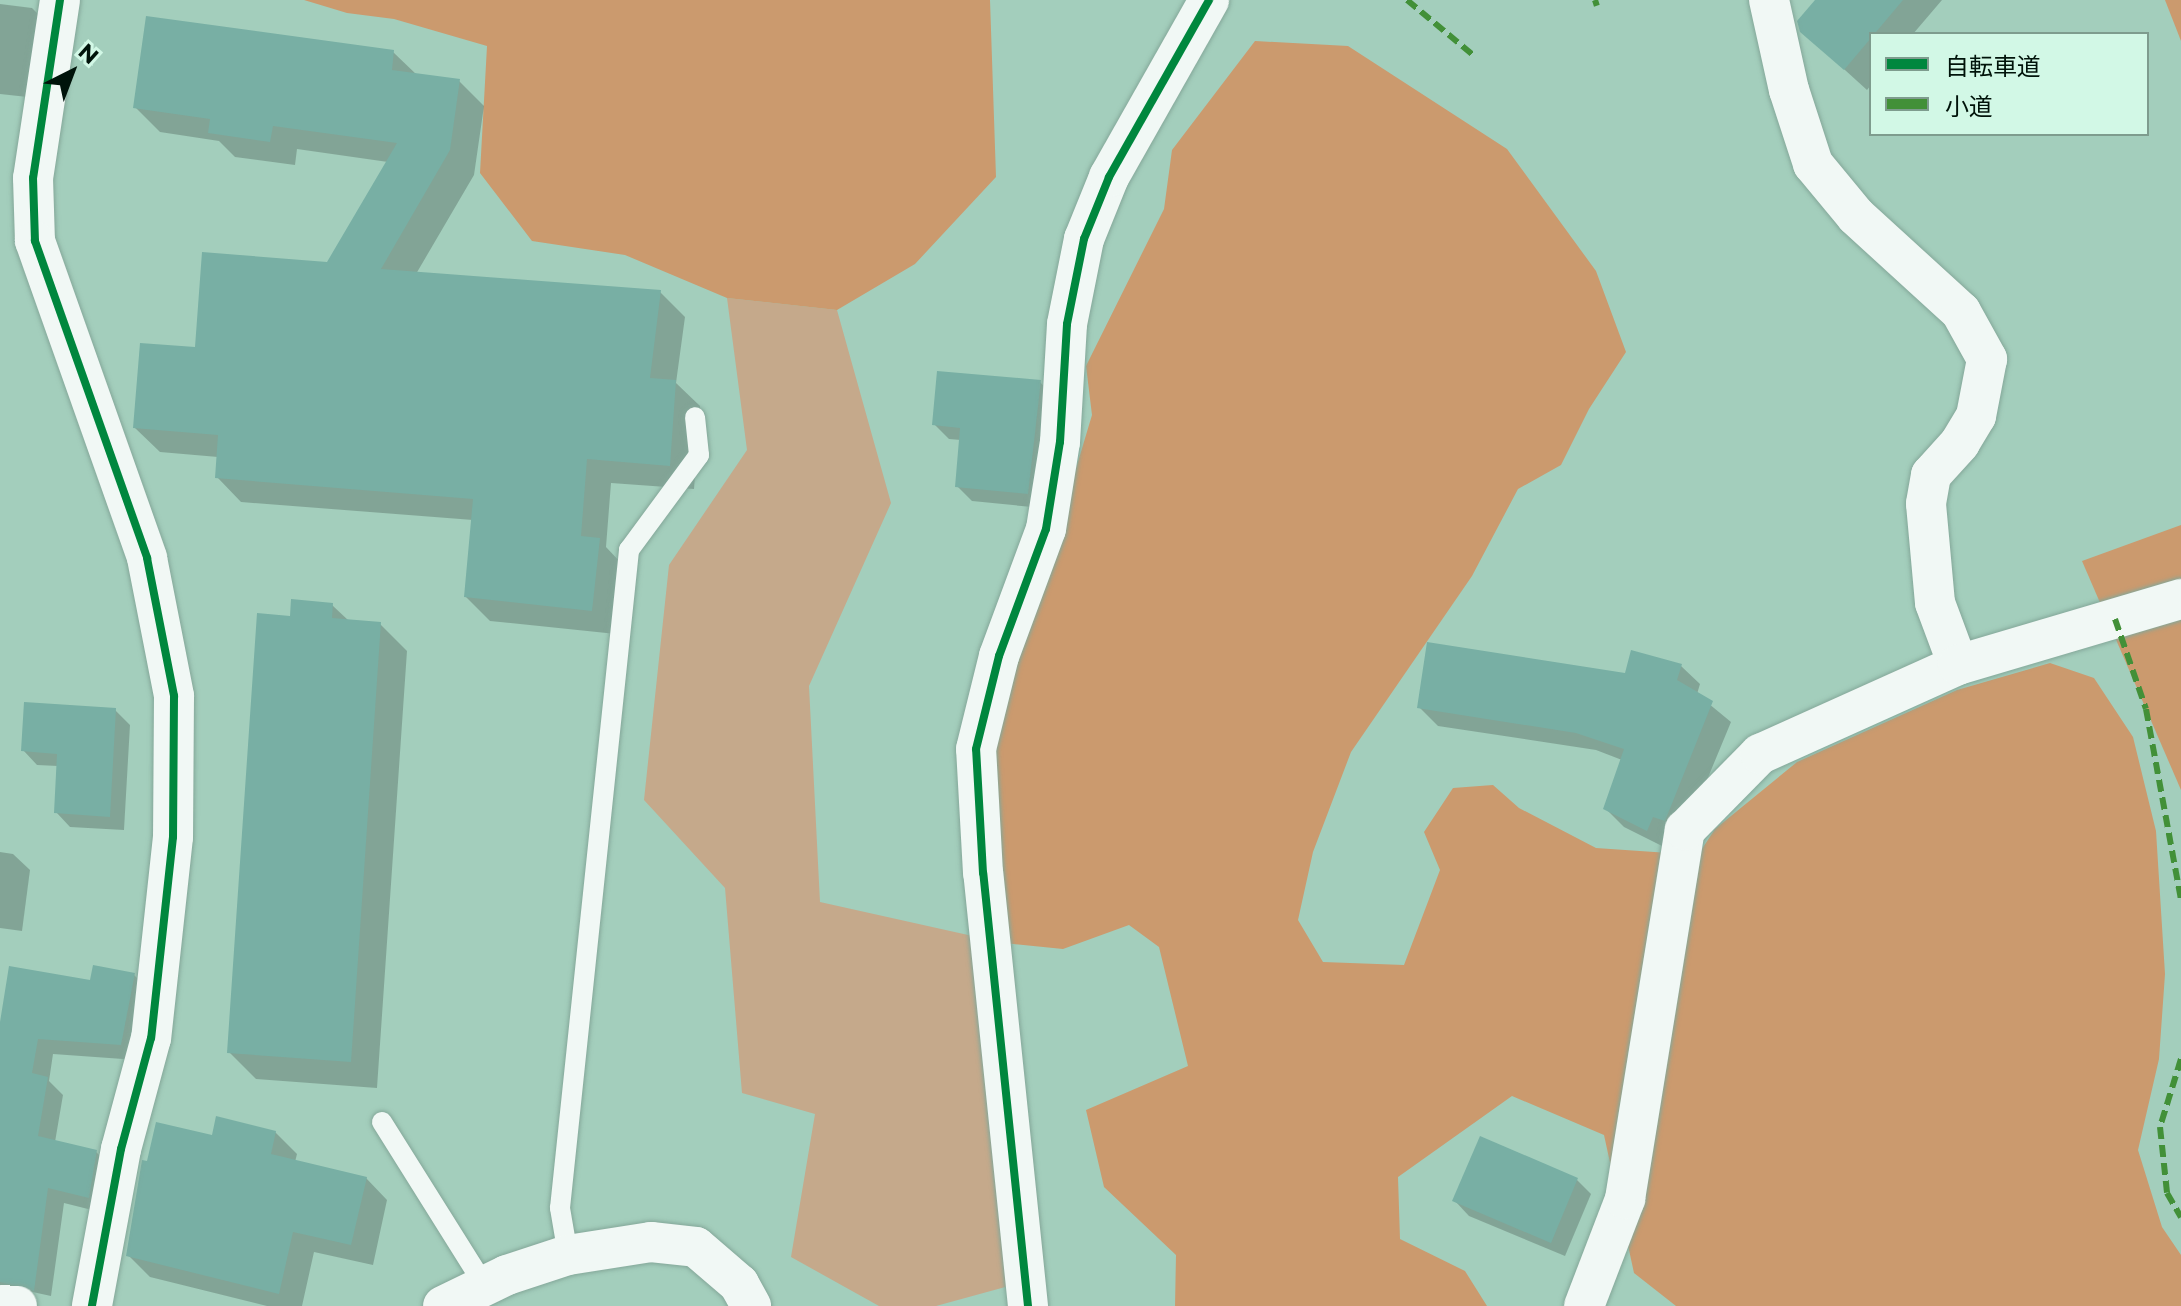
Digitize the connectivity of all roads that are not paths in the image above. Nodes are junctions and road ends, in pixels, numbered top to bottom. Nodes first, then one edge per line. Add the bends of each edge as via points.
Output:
1 (60, 0) edge
2 (1209, 0) edge
3 (1769, 0) edge
4 (695, 417) dead end
5 (2181, 599) edge
6 (1958, 665) junction
7 (382, 1122) dead end
8 (568, 1255) junction
9 (485, 1286) junction
10 (0, 1305) edge
11 (17, 1306) edge
12 (92, 1306) edge
13 (443, 1306) edge
14 (751, 1306) edge
15 (1028, 1306) edge
16 (1584, 1306) edge

1 - 12 street via 33,178 35,241 147,558 174,696 173,837 151,1038 121,1149
2 - 15 street via 1109,177 1084,239 1067,324 1060,442 1046,529 999,656 976,749 983,873
3 - 6 street via 1789,90 1813,164 1856,216 1961,312 1987,359 1976,416 1931,475 1926,504 1935,603
4 - 8 lane via 699,455 629,550 560,1208
5 - 6 street
6 - 16 street via 1760,754 1685,830 1625,1199
7 - 9 lane
8 - 9 street
8 - 14 street via 651,1242 696,1247 739,1284
9 - 13 street
10 - 11 street

